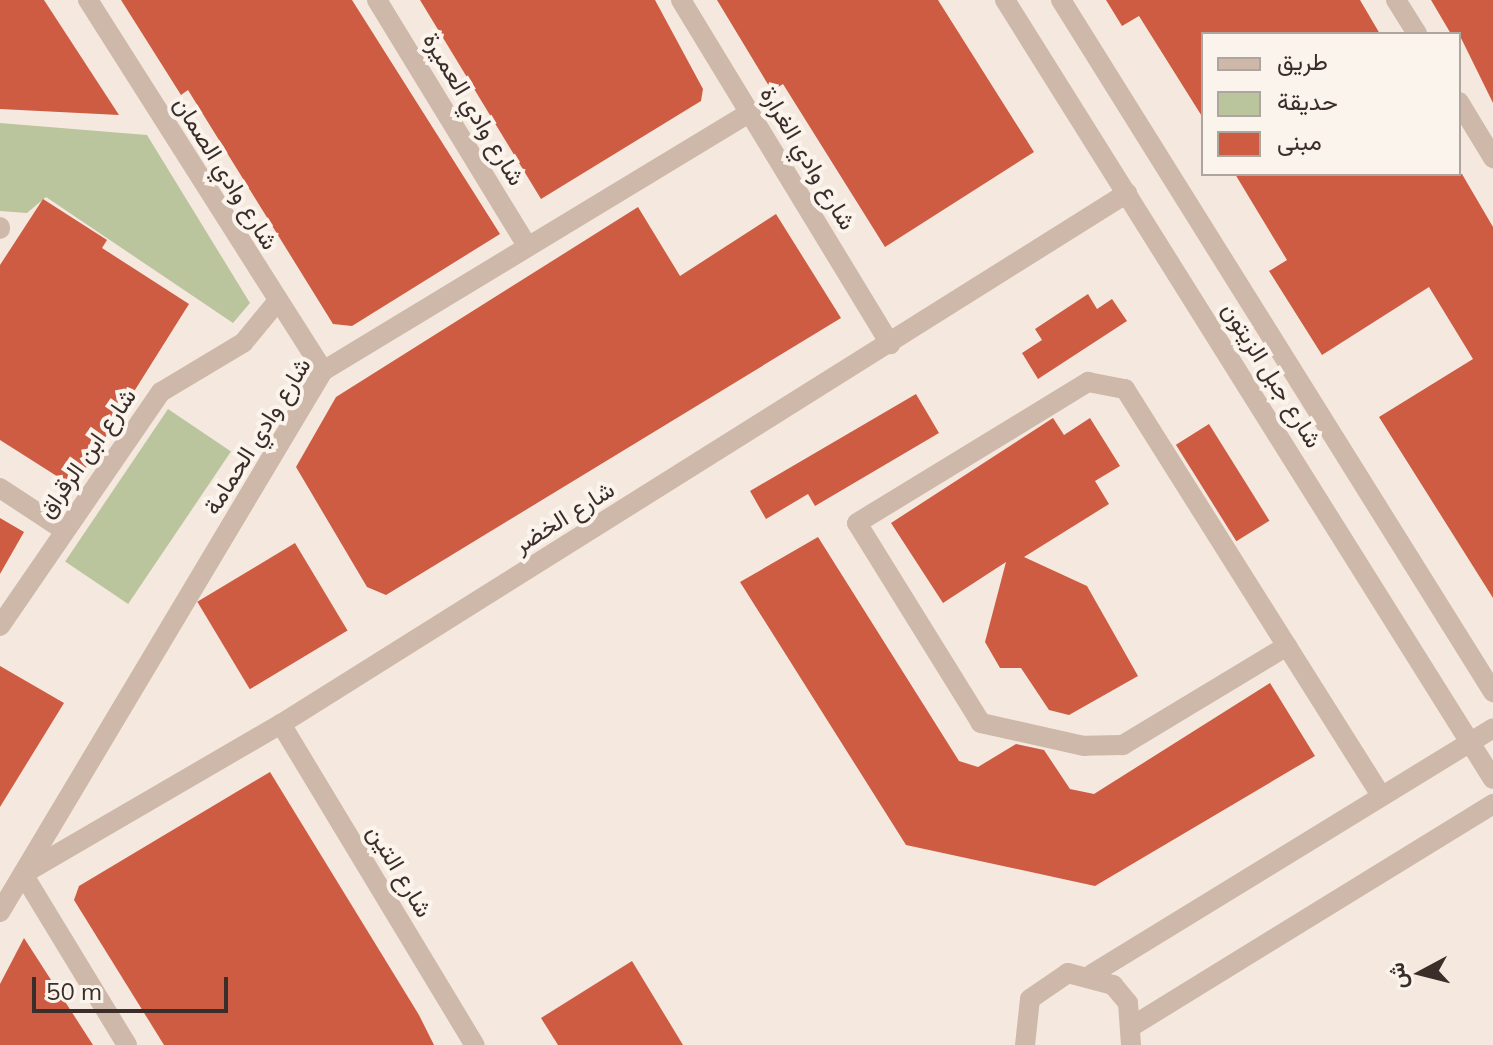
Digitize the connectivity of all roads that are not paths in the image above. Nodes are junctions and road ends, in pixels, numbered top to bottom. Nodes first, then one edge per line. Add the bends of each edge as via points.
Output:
1 (88, 0) edge
2 (377, 0) edge
3 (681, 0) edge
4 (1005, 0) edge
5 (1061, 0) edge
6 (1396, 0) edge
7 (1416, 32) edge
8 (1461, 105) edge
9 (750, 112) junction
10 (1493, 158) edge
11 (1127, 193) junction
12 (527, 246) junction
13 (276, 303) junction
14 (890, 344) junction
15 (323, 371) junction
16 (0, 488) edge
17 (64, 530) junction
18 (0, 626) edge
19 (1287, 646) junction
20 (1493, 692) edge
21 (281, 724) junction
22 (1493, 728) edge
23 (1471, 743) junction
24 (1493, 779) edge
25 (1381, 796) junction
26 (1493, 804) edge
27 (23, 874) junction
28 (0, 912) edge
29 (1092, 974) junction
30 (1133, 1035) edge
31 (127, 1045) edge
32 (475, 1045) edge
33 (1025, 1045) edge

1 - 13 street, شارع وادي الصمان
2 - 12 street, شارع وادي العميرة
3 - 9 street, شارع وادي الغرارة
4 - 11 street, شارع جبل الزيتون
5 - 20 street, شارع جبل الزيتون
6 - 7 street
8 - 10 street
9 - 12 street, شارع وادي الحمامة
9 - 14 street, شارع وادي الغرارة
11 - 14 street, شارع الخضر
11 - 23 street, شارع جبل الزيتون
12 - 15 street, شارع وادي الحمامة
13 - 15 street, شارع وادي الصمان
13 - 17 street, شارع ابن الرقراق via 243,343 161,392
14 - 21 street, شارع الخضر
15 - 27 street, شارع وادي الحمامة
16 - 17 street
17 - 18 street, شارع ابن الرقراق
19 - 19 street via 1123,745 1084,746 981,723 857,523 1088,382 1108,380 1125,389
19 - 25 street
21 - 27 street, شارع الخضر
21 - 32 street, شارع التين
22 - 23 street
23 - 24 street, شارع جبل الزيتون
23 - 25 street
25 - 29 street
26 - 30 street
27 - 28 street, شارع وادي الحمامة
27 - 31 street
29 - 30 street via 1113,985
29 - 33 street via 1068,973 1030,999

